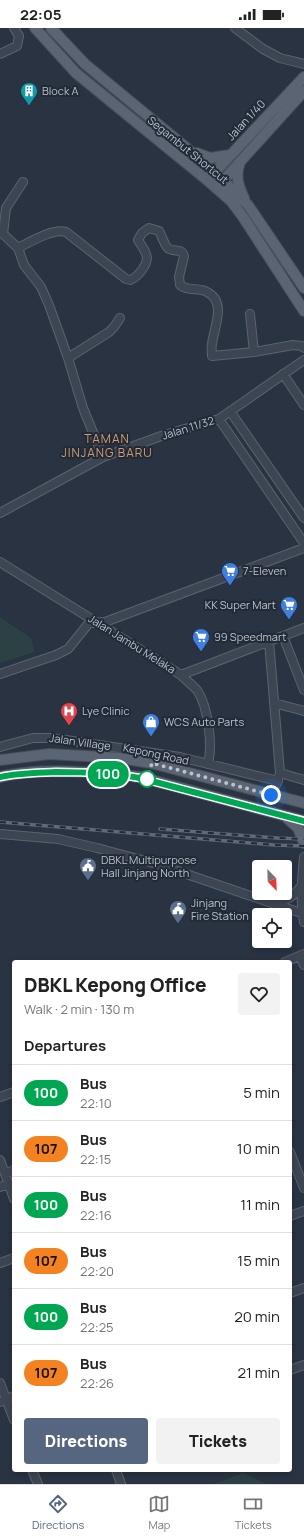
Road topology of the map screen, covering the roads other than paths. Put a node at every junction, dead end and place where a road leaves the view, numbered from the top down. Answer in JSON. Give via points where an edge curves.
{"nodes":[{"id":1,"x":14,"y":28,"type":"edge"},
{"id":2,"x":35,"y":28,"type":"edge"},
{"id":3,"x":51,"y":28,"type":"edge"},
{"id":4,"x":235,"y":28,"type":"edge"},
{"id":5,"x":0,"y":54,"type":"edge"},
{"id":6,"x":304,"y":64,"type":"edge"},
{"id":7,"x":304,"y":77,"type":"edge"},
{"id":8,"x":304,"y":91,"type":"edge"},
{"id":9,"x":183,"y":145,"type":"junction"},
{"id":10,"x":230,"y":155,"type":"junction"},
{"id":11,"x":240,"y":161,"type":"junction"},
{"id":12,"x":214,"y":172,"type":"junction"},
{"id":13,"x":206,"y":180,"type":"junction"},
{"id":14,"x":23,"y":182,"type":"dead end"},
{"id":15,"x":220,"y":184,"type":"junction"},
{"id":16,"x":248,"y":205,"type":"junction"},
{"id":17,"x":2,"y":234,"type":"edge"},
{"id":18,"x":18,"y":248,"type":"junction"},
{"id":19,"x":304,"y":288,"type":"edge"},
{"id":20,"x":304,"y":311,"type":"edge"},
{"id":21,"x":250,"y":314,"type":"dead end"},
{"id":22,"x":120,"y":318,"type":"dead end"},
{"id":23,"x":304,"y":348,"type":"edge"},
{"id":24,"x":254,"y":352,"type":"junction"},
{"id":25,"x":68,"y":358,"type":"junction"},
{"id":26,"x":304,"y":360,"type":"edge"},
{"id":27,"x":283,"y":374,"type":"junction"},
{"id":28,"x":304,"y":405,"type":"edge"},
{"id":29,"x":230,"y":411,"type":"junction"},
{"id":30,"x":219,"y":419,"type":"junction"},
{"id":31,"x":103,"y":457,"type":"junction"},
{"id":32,"x":1,"y":511,"type":"edge"},
{"id":33,"x":304,"y":518,"type":"edge"},
{"id":34,"x":304,"y":543,"type":"edge"},
{"id":35,"x":304,"y":548,"type":"edge"},
{"id":36,"x":0,"y":562,"type":"edge"},
{"id":37,"x":96,"y":621,"type":"junction"},
{"id":38,"x":304,"y":628,"type":"edge"},
{"id":39,"x":283,"y":636,"type":"junction"},
{"id":40,"x":269,"y":641,"type":"junction"},
{"id":41,"x":0,"y":674,"type":"edge"},
{"id":42,"x":181,"y":675,"type":"junction"},
{"id":43,"x":304,"y":690,"type":"edge"},
{"id":44,"x":274,"y":703,"type":"junction"},
{"id":45,"x":304,"y":711,"type":"edge"},
{"id":46,"x":0,"y":747,"type":"edge"},
{"id":47,"x":0,"y":760,"type":"edge"},
{"id":48,"x":208,"y":764,"type":"junction"},
{"id":49,"x":0,"y":777,"type":"edge"},
{"id":50,"x":279,"y":777,"type":"junction"},
{"id":51,"x":304,"y":780,"type":"edge"},
{"id":52,"x":271,"y":795,"type":"junction"},
{"id":53,"x":304,"y":804,"type":"edge"},
{"id":54,"x":285,"y":816,"type":"junction"},
{"id":55,"x":304,"y":821,"type":"edge"},
{"id":56,"x":0,"y":834,"type":"edge"},
{"id":57,"x":304,"y":843,"type":"edge"},
{"id":58,"x":304,"y":857,"type":"edge"},
{"id":59,"x":302,"y":885,"type":"junction"},
{"id":60,"x":252,"y":895,"type":"edge"},
{"id":61,"x":292,"y":897,"type":"edge"},
{"id":62,"x":266,"y":900,"type":"joint"},
{"id":63,"x":286,"y":900,"type":"edge"},
{"id":64,"x":303,"y":914,"type":"edge"},
{"id":65,"x":304,"y":922,"type":"edge"},
{"id":66,"x":302,"y":955,"type":"edge"},
{"id":67,"x":290,"y":960,"type":"edge"},
{"id":68,"x":304,"y":965,"type":"edge"},
{"id":69,"x":12,"y":1093,"type":"edge"},
{"id":70,"x":0,"y":1098,"type":"edge"},
{"id":71,"x":292,"y":1157,"type":"edge"},
{"id":72,"x":0,"y":1161,"type":"edge"},
{"id":73,"x":12,"y":1171,"type":"edge"},
{"id":74,"x":5,"y":1174,"type":"junction"},
{"id":75,"x":9,"y":1184,"type":"junction"},
{"id":76,"x":0,"y":1187,"type":"edge"},
{"id":77,"x":304,"y":1188,"type":"edge"},
{"id":78,"x":12,"y":1193,"type":"edge"},
{"id":79,"x":304,"y":1211,"type":"edge"},
{"id":80,"x":292,"y":1215,"type":"edge"},
{"id":81,"x":12,"y":1259,"type":"edge"},
{"id":82,"x":0,"y":1263,"type":"edge"},
{"id":83,"x":304,"y":1288,"type":"edge"},
{"id":84,"x":292,"y":1292,"type":"edge"},
{"id":85,"x":304,"y":1365,"type":"edge"},
{"id":86,"x":292,"y":1369,"type":"edge"},
{"id":87,"x":0,"y":1383,"type":"edge"},
{"id":88,"x":7,"y":1399,"type":"edge"},
{"id":89,"x":12,"y":1414,"type":"edge"},
{"id":90,"x":33,"y":1472,"type":"edge"},
{"id":91,"x":117,"y":1472,"type":"edge"},
{"id":92,"x":38,"y":1484,"type":"edge"},
{"id":93,"x":121,"y":1484,"type":"edge"}],
"edges":[{"from":1,"to":5,"type":"street","via":[[19,36],[17,46]]},
{"from":2,"to":13,"type":"main road","name":"Segambut Shortcut","via":[[76,73]]},
{"from":3,"to":9,"type":"main road","name":"Segambut Shortcut","via":[[85,64]]},
{"from":4,"to":6,"type":"street","via":[[280,58]]},
{"from":7,"to":10,"type":"main road","name":"Jalan 1/40"},
{"from":8,"to":11,"type":"main road","name":"Jalan 1/40"},
{"from":9,"to":10,"type":"main road","via":[[205,157]]},
{"from":9,"to":12,"type":"main road","name":"Segambut Shortcut"},
{"from":10,"to":12,"type":"main road","name":"Jalan 1/40"},
{"from":11,"to":15,"type":"main road","name":"Jalan 1/40"},
{"from":11,"to":16,"type":"main road","via":[[237,180]]},
{"from":12,"to":13,"type":"main road","name":"Jalan 1/40"},
{"from":12,"to":15,"type":"main road","name":"Segambut Shortcut"},
{"from":13,"to":15,"type":"main road","name":"Segambut Shortcut"},
{"from":14,"to":17,"type":"street","via":[[6,208]]},
{"from":15,"to":16,"type":"main road","name":"Segambut Shortcut"},
{"from":15,"to":20,"type":"main road","name":"Segambut Shortcut"},
{"from":16,"to":19,"type":"main road","name":"Segambut Shortcut"},
{"from":17,"to":18,"type":"street"},
{"from":18,"to":24,"type":"street","via":[[60,230],[66,232],[126,280],[130,280],[143,269],[147,260],[147,255],[138,240],[142,233],[149,228],[159,231],[166,246],[183,253],[180,285],[206,291],[218,303],[211,345],[212,356]]},
{"from":18,"to":25,"type":"street","via":[[24,265],[41,287]]},
{"from":21,"to":24,"type":"street"},
{"from":22,"to":25,"type":"street","via":[[114,327]]},
{"from":23,"to":24,"type":"street","via":[[293,345]]},
{"from":25,"to":31,"type":"street"},
{"from":26,"to":27,"type":"street","name":"Jalan 11/32"},
{"from":27,"to":28,"type":"street"},
{"from":27,"to":29,"type":"street","name":"Jalan 11/32"},
{"from":29,"to":30,"type":"street","name":"Jalan 11/32"},
{"from":29,"to":33,"type":"street"},
{"from":30,"to":31,"type":"street","name":"Jalan 11/32"},
{"from":30,"to":34,"type":"street"},
{"from":31,"to":32,"type":"street","name":"Jalan 11/32"},
{"from":35,"to":37,"type":"street","via":[[105,622]]},
{"from":36,"to":37,"type":"street","name":"Jalan Jambu Melaka"},
{"from":37,"to":41,"type":"street","via":[[89,623],[68,649]]},
{"from":37,"to":42,"type":"street","name":"Jalan Jambu Melaka"},
{"from":38,"to":39,"type":"street"},
{"from":39,"to":40,"type":"street"},
{"from":39,"to":43,"type":"street"},
{"from":40,"to":42,"type":"street"},
{"from":40,"to":44,"type":"street"},
{"from":42,"to":48,"type":"street","name":"Jalan Jambu Melaka","via":[[203,701],[208,726]]},
{"from":44,"to":45,"type":"street"},
{"from":44,"to":50,"type":"street"},
{"from":46,"to":48,"type":"street","name":"Jalan Village","via":[[33,738],[52,738],[180,756]]},
{"from":47,"to":52,"type":"main road","name":"Kepong Road","via":[[48,754],[120,758],[152,763]]},
{"from":48,"to":50,"type":"street","name":"Jalan Village"},
{"from":49,"to":54,"type":"main road","via":[[45,772],[123,775],[147,779]]},
{"from":50,"to":51,"type":"street","name":"Jalan Village"},
{"from":50,"to":52,"type":"street"},
{"from":52,"to":53,"type":"main road","name":"Kepong Road"},
{"from":54,"to":55,"type":"main road"},
{"from":54,"to":57,"type":"main road","via":[[298,828]]},
{"from":56,"to":60,"type":"street","via":[[58,839],[97,848],[157,864]]},
{"from":58,"to":59,"type":"street"},
{"from":59,"to":61,"type":"street"},
{"from":59,"to":64,"type":"street"},
{"from":62,"to":63,"type":"street"},
{"from":62,"to":64,"type":"street"},
{"from":64,"to":65,"type":"street"},
{"from":66,"to":67,"type":"street"},
{"from":66,"to":68,"type":"street"},
{"from":69,"to":70,"type":"street"},
{"from":71,"to":77,"type":"street"},
{"from":72,"to":74,"type":"street"},
{"from":73,"to":74,"type":"street"},
{"from":74,"to":75,"type":"street"},
{"from":75,"to":76,"type":"street"},
{"from":75,"to":78,"type":"street"},
{"from":79,"to":80,"type":"street"},
{"from":81,"to":82,"type":"street"},
{"from":83,"to":84,"type":"street"},
{"from":85,"to":86,"type":"street"},
{"from":87,"to":88,"type":"street"},
{"from":88,"to":89,"type":"street"},
{"from":90,"to":92,"type":"street"},
{"from":91,"to":93,"type":"street"}]}
